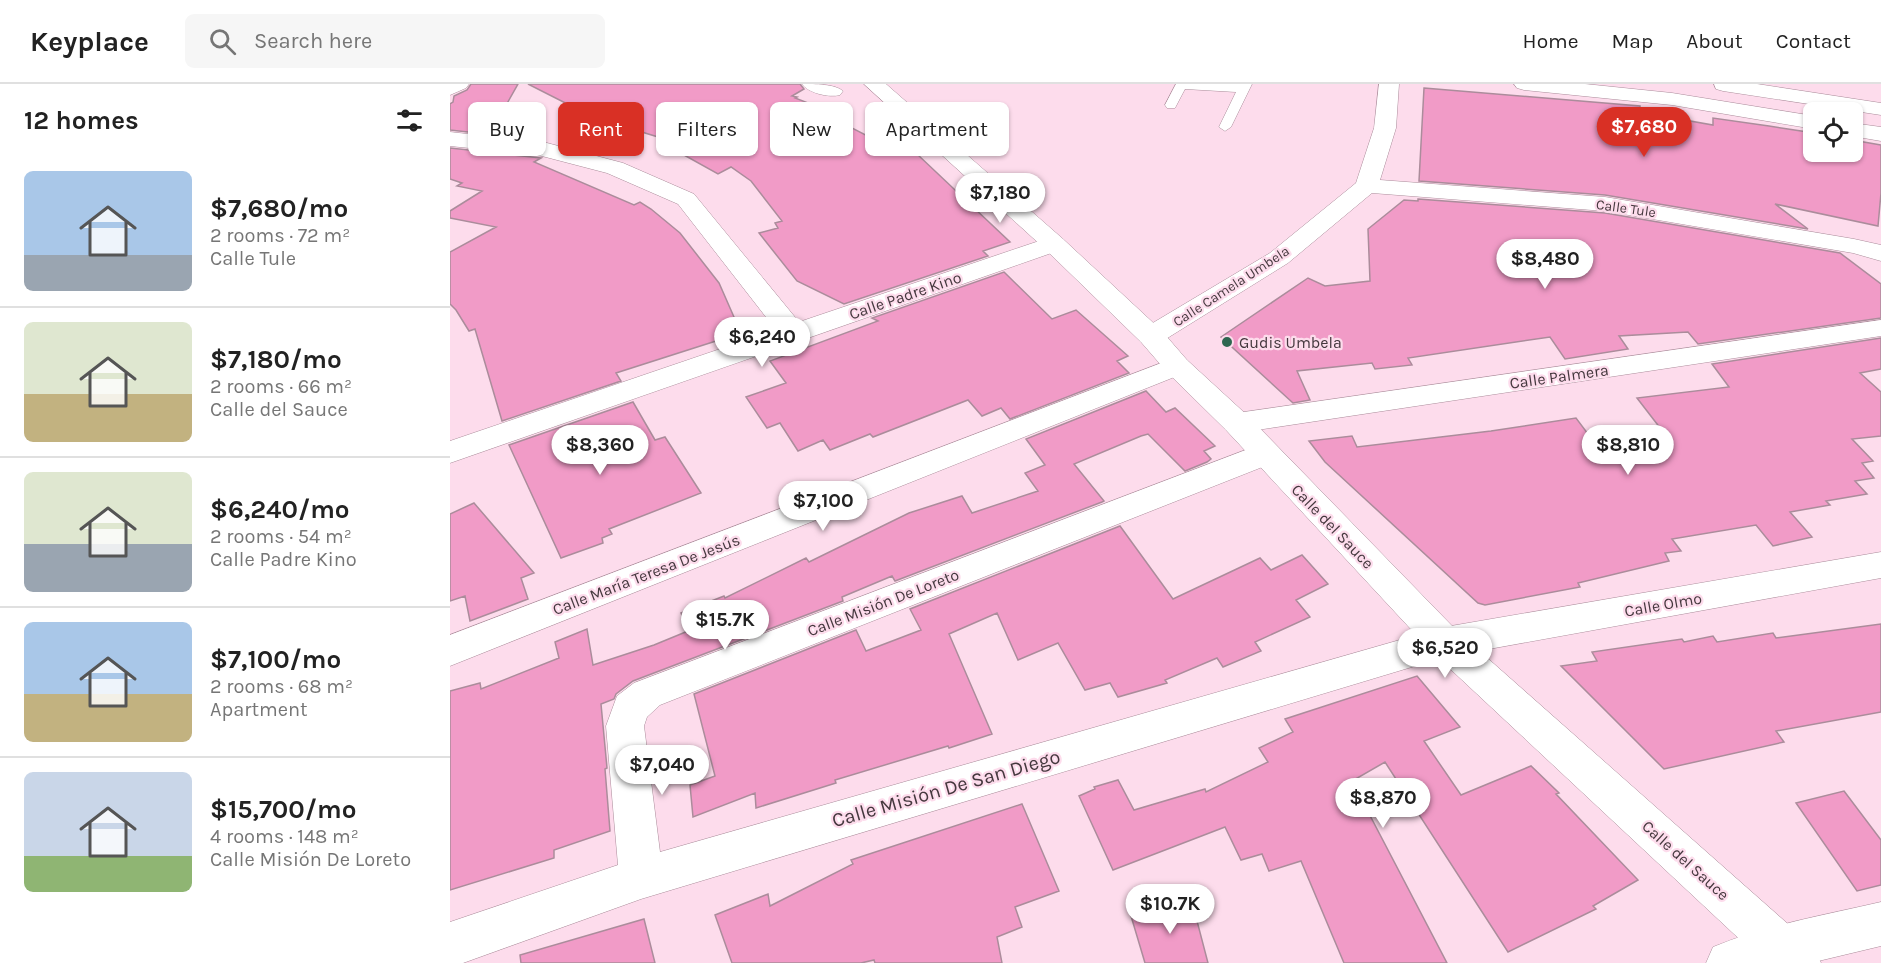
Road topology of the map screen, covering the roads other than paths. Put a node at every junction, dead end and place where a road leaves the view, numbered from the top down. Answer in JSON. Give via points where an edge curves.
{"nodes":[{"id":1,"x":459,"y":84,"type":"edge"},
{"id":2,"x":812,"y":84,"type":"edge"},
{"id":3,"x":874,"y":84,"type":"edge"},
{"id":4,"x":1389,"y":84,"type":"edge"},
{"id":5,"x":1524,"y":84,"type":"edge"},
{"id":6,"x":1717,"y":84,"type":"edge"},
{"id":7,"x":1244,"y":86,"type":"edge"},
{"id":8,"x":450,"y":88,"type":"edge"},
{"id":9,"x":833,"y":91,"type":"dead end"},
{"id":10,"x":1171,"y":105,"type":"dead end"},
{"id":11,"x":1881,"y":110,"type":"edge"},
{"id":12,"x":1803,"y":121,"type":"edge"},
{"id":13,"x":1225,"y":127,"type":"dead end"},
{"id":14,"x":1863,"y":131,"type":"edge"},
{"id":15,"x":1881,"y":134,"type":"edge"},
{"id":16,"x":450,"y":139,"type":"edge"},
{"id":17,"x":1367,"y":186,"type":"junction"},
{"id":18,"x":1054,"y":244,"type":"junction"},
{"id":19,"x":1881,"y":253,"type":"edge"},
{"id":20,"x":1881,"y":328,"type":"edge"},
{"id":21,"x":794,"y":333,"type":"junction"},
{"id":22,"x":1151,"y":336,"type":"junction"},
{"id":23,"x":1177,"y":366,"type":"junction"},
{"id":24,"x":1238,"y":423,"type":"junction"},
{"id":25,"x":451,"y":445,"type":"edge"},
{"id":26,"x":1264,"y":454,"type":"junction"},
{"id":27,"x":1881,"y":565,"type":"edge"},
{"id":28,"x":1445,"y":642,"type":"junction"},
{"id":29,"x":450,"y":651,"type":"edge"},
{"id":30,"x":641,"y":878,"type":"junction"},
{"id":31,"x":1881,"y":924,"type":"edge"},
{"id":32,"x":450,"y":945,"type":"edge"},
{"id":33,"x":1790,"y":955,"type":"edge"},
{"id":34,"x":1729,"y":963,"type":"edge"}],
"edges":[{"from":1,"to":8,"type":"street"},
{"from":2,"to":9,"type":"street"},
{"from":3,"to":18,"type":"street","name":"Calle del Sauce"},
{"from":4,"to":17,"type":"street","via":[[1384,128]]},
{"from":5,"to":12,"type":"street","via":[[1672,99]]},
{"from":6,"to":11,"type":"street"},
{"from":7,"to":10,"type":"lane","via":[[1181,86]]},
{"from":7,"to":13,"type":"lane"},
{"from":14,"to":15,"type":"street"},
{"from":16,"to":21,"type":"street","via":[[539,148],[615,168],[686,199]]},
{"from":17,"to":19,"type":"street","name":"Calle Tule","via":[[1605,204]]},
{"from":17,"to":22,"type":"street","name":"Calle Camela Umbela","via":[[1279,258]]},
{"from":18,"to":21,"type":"street","name":"Calle Padre Kino"},
{"from":18,"to":22,"type":"street","name":"Calle del Sauce"},
{"from":20,"to":24,"type":"street","name":"Calle Palmera"},
{"from":21,"to":25,"type":"street","name":"Calle Padre Kino"},
{"from":22,"to":23,"type":"street","name":"Calle del Sauce"},
{"from":23,"to":24,"type":"street","name":"Calle del Sauce"},
{"from":23,"to":29,"type":"street","name":"Calle María Teresa De Jesús"},
{"from":24,"to":26,"type":"street","name":"Calle del Sauce"},
{"from":26,"to":28,"type":"street","name":"Calle del Sauce"},
{"from":26,"to":30,"type":"street","name":"Calle Misión De Loreto","via":[[647,694],[631,708],[625,726]]},
{"from":27,"to":28,"type":"street","name":"Calle Olmo"},
{"from":28,"to":30,"type":"street","name":"Calle Misión De San Diego"},
{"from":28,"to":33,"type":"street","name":"Calle del Sauce"},
{"from":30,"to":32,"type":"street","name":"Calle Misión De San Diego"},
{"from":31,"to":33,"type":"street"},
{"from":33,"to":34,"type":"street"}]}
